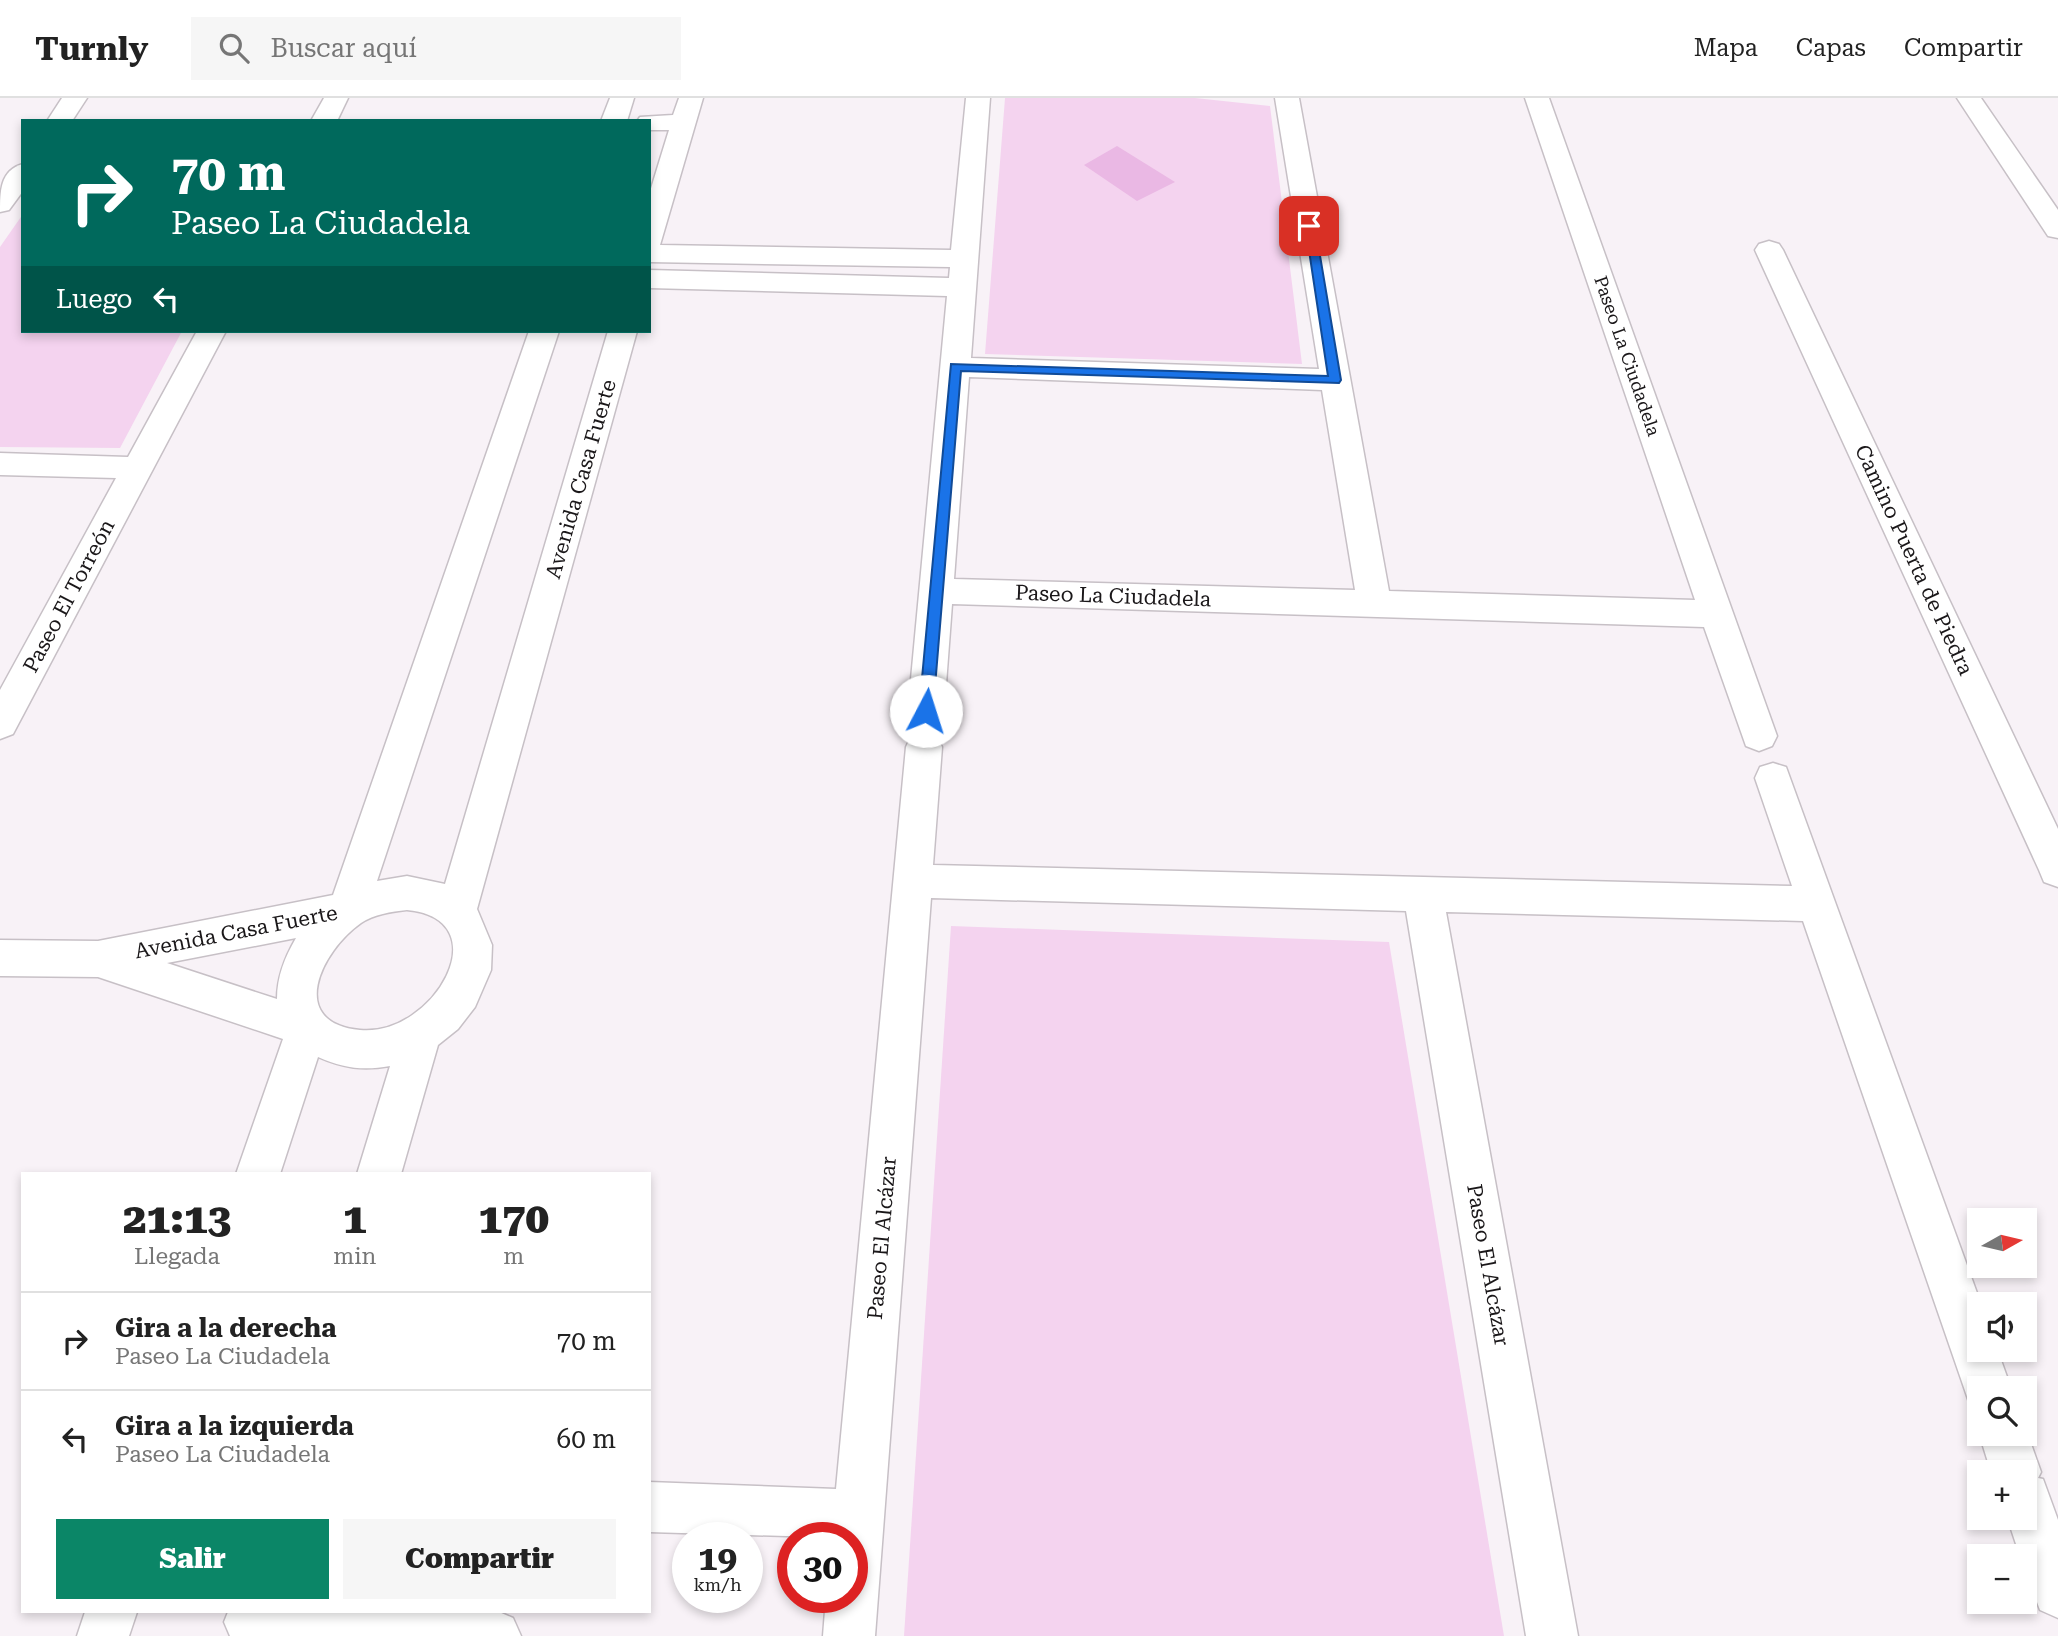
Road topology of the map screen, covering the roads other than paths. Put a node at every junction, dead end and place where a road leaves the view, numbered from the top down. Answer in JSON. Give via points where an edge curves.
{"nodes":[{"id":1,"x":75,"y":98,"type":"edge"},
{"id":2,"x":336,"y":98,"type":"edge"},
{"id":3,"x":622,"y":98,"type":"edge"},
{"id":4,"x":978,"y":98,"type":"edge"},
{"id":5,"x":1287,"y":98,"type":"edge"},
{"id":6,"x":1537,"y":98,"type":"edge"},
{"id":7,"x":1969,"y":98,"type":"edge"},
{"id":8,"x":687,"y":110,"type":"edge"},
{"id":9,"x":60,"y":119,"type":"edge"},
{"id":10,"x":325,"y":119,"type":"edge"},
{"id":11,"x":615,"y":119,"type":"edge"},
{"id":12,"x":651,"y":121,"type":"edge"},
{"id":13,"x":21,"y":175,"type":"edge"},
{"id":14,"x":0,"y":204,"type":"edge"},
{"id":15,"x":2056,"y":224,"type":"edge"},
{"id":16,"x":651,"y":234,"type":"edge"},
{"id":17,"x":1769,"y":250,"type":"dead end"},
{"id":18,"x":651,"y":253,"type":"edge"},
{"id":19,"x":963,"y":273,"type":"junction"},
{"id":20,"x":651,"y":279,"type":"edge"},
{"id":21,"x":210,"y":333,"type":"edge"},
{"id":22,"x":543,"y":333,"type":"edge"},
{"id":23,"x":622,"y":333,"type":"edge"},
{"id":24,"x":956,"y":367,"type":"junction"},
{"id":25,"x":1335,"y":380,"type":"junction"},
{"id":26,"x":0,"y":464,"type":"edge"},
{"id":27,"x":138,"y":468,"type":"junction"},
{"id":28,"x":937,"y":591,"type":"junction"},
{"id":29,"x":1374,"y":604,"type":"junction"},
{"id":30,"x":1717,"y":614,"type":"junction"},
{"id":31,"x":0,"y":724,"type":"edge"},
{"id":32,"x":1759,"y":736,"type":"dead end"},
{"id":33,"x":1773,"y":778,"type":"dead end"},
{"id":34,"x":2058,"y":870,"type":"edge"},
{"id":35,"x":912,"y":881,"type":"junction"},
{"id":36,"x":1423,"y":894,"type":"junction"},
{"id":37,"x":1818,"y":904,"type":"junction"},
{"id":38,"x":348,"y":910,"type":"junction"},
{"id":39,"x":457,"y":911,"type":"junction"},
{"id":40,"x":0,"y":958,"type":"edge"},
{"id":41,"x":97,"y":959,"type":"junction"},
{"id":42,"x":307,"y":1028,"type":"junction"},
{"id":43,"x":420,"y":1034,"type":"junction"},
{"id":44,"x":259,"y":1172,"type":"edge"},
{"id":45,"x":380,"y":1172,"type":"edge"},
{"id":46,"x":1983,"y":1376,"type":"edge"},
{"id":47,"x":651,"y":1507,"type":"edge"},
{"id":48,"x":859,"y":1516,"type":"junction"},
{"id":49,"x":858,"y":1522,"type":"edge"},
{"id":50,"x":2036,"y":1530,"type":"edge"},
{"id":51,"x":2058,"y":1592,"type":"edge"},
{"id":52,"x":111,"y":1613,"type":"edge"},
{"id":53,"x":851,"y":1613,"type":"edge"},
{"id":54,"x":250,"y":1623,"type":"edge"},
{"id":55,"x":103,"y":1636,"type":"edge"},
{"id":56,"x":495,"y":1636,"type":"edge"},
{"id":57,"x":849,"y":1636,"type":"edge"},
{"id":58,"x":1552,"y":1636,"type":"edge"}],
"edges":[{"from":1,"to":9,"type":"street"},
{"from":2,"to":10,"type":"street"},
{"from":3,"to":11,"type":"street"},
{"from":4,"to":19,"type":"street"},
{"from":5,"to":25,"type":"street"},
{"from":6,"to":30,"type":"street","name":"Paseo La Ciudadela"},
{"from":7,"to":15,"type":"street"},
{"from":8,"to":12,"type":"street"},
{"from":8,"to":16,"type":"street"},
{"from":13,"to":14,"type":"street"},
{"from":17,"to":34,"type":"street","name":"Camino Puerta de Piedra"},
{"from":18,"to":19,"type":"street"},
{"from":19,"to":20,"type":"street","via":[[886,285],[840,302],[797,305],[739,294],[713,281]]},
{"from":19,"to":24,"type":"street"},
{"from":21,"to":27,"type":"street","name":"Paseo El Torreón"},
{"from":22,"to":38,"type":"street","name":"Avenida Casa Fuerte"},
{"from":23,"to":39,"type":"street","name":"Avenida Casa Fuerte"},
{"from":24,"to":25,"type":"street"},
{"from":24,"to":28,"type":"street"},
{"from":25,"to":29,"type":"street"},
{"from":26,"to":27,"type":"street"},
{"from":27,"to":31,"type":"street","name":"Paseo El Torreón"},
{"from":28,"to":29,"type":"street","name":"Paseo La Ciudadela"},
{"from":28,"to":35,"type":"street","name":"Paseo El Alcázar"},
{"from":29,"to":30,"type":"street","name":"Paseo La Ciudadela"},
{"from":30,"to":32,"type":"street","name":"Paseo La Ciudadela"},
{"from":33,"to":37,"type":"street"},
{"from":35,"to":36,"type":"street"},
{"from":35,"to":48,"type":"street","name":"Paseo El Alcázar"},
{"from":36,"to":37,"type":"street"},
{"from":36,"to":58,"type":"street","name":"Paseo El Alcázar"},
{"from":37,"to":46,"type":"street"},
{"from":38,"to":39,"type":"street","via":[[377,897],[407,893],[435,897]]},
{"from":38,"to":41,"type":"street","name":"Avenida Casa Fuerte"},
{"from":38,"to":42,"type":"street","via":[[323,929],[305,954],[296,980],[297,1006]]},
{"from":39,"to":43,"type":"street","via":[[474,949],[471,972],[443,1016]]},
{"from":40,"to":41,"type":"street"},
{"from":41,"to":42,"type":"street","name":"Avenida Casa Fuerte"},
{"from":42,"to":43,"type":"street","via":[[324,1042],[346,1049],[396,1045]]},
{"from":42,"to":44,"type":"street"},
{"from":43,"to":45,"type":"street"},
{"from":47,"to":48,"type":"street"},
{"from":48,"to":49,"type":"street","name":"Paseo El Alcázar"},
{"from":50,"to":51,"type":"street"},
{"from":52,"to":55,"type":"street"},
{"from":53,"to":57,"type":"street","name":"Paseo El Alcázar"},
{"from":54,"to":56,"type":"street"}]}
